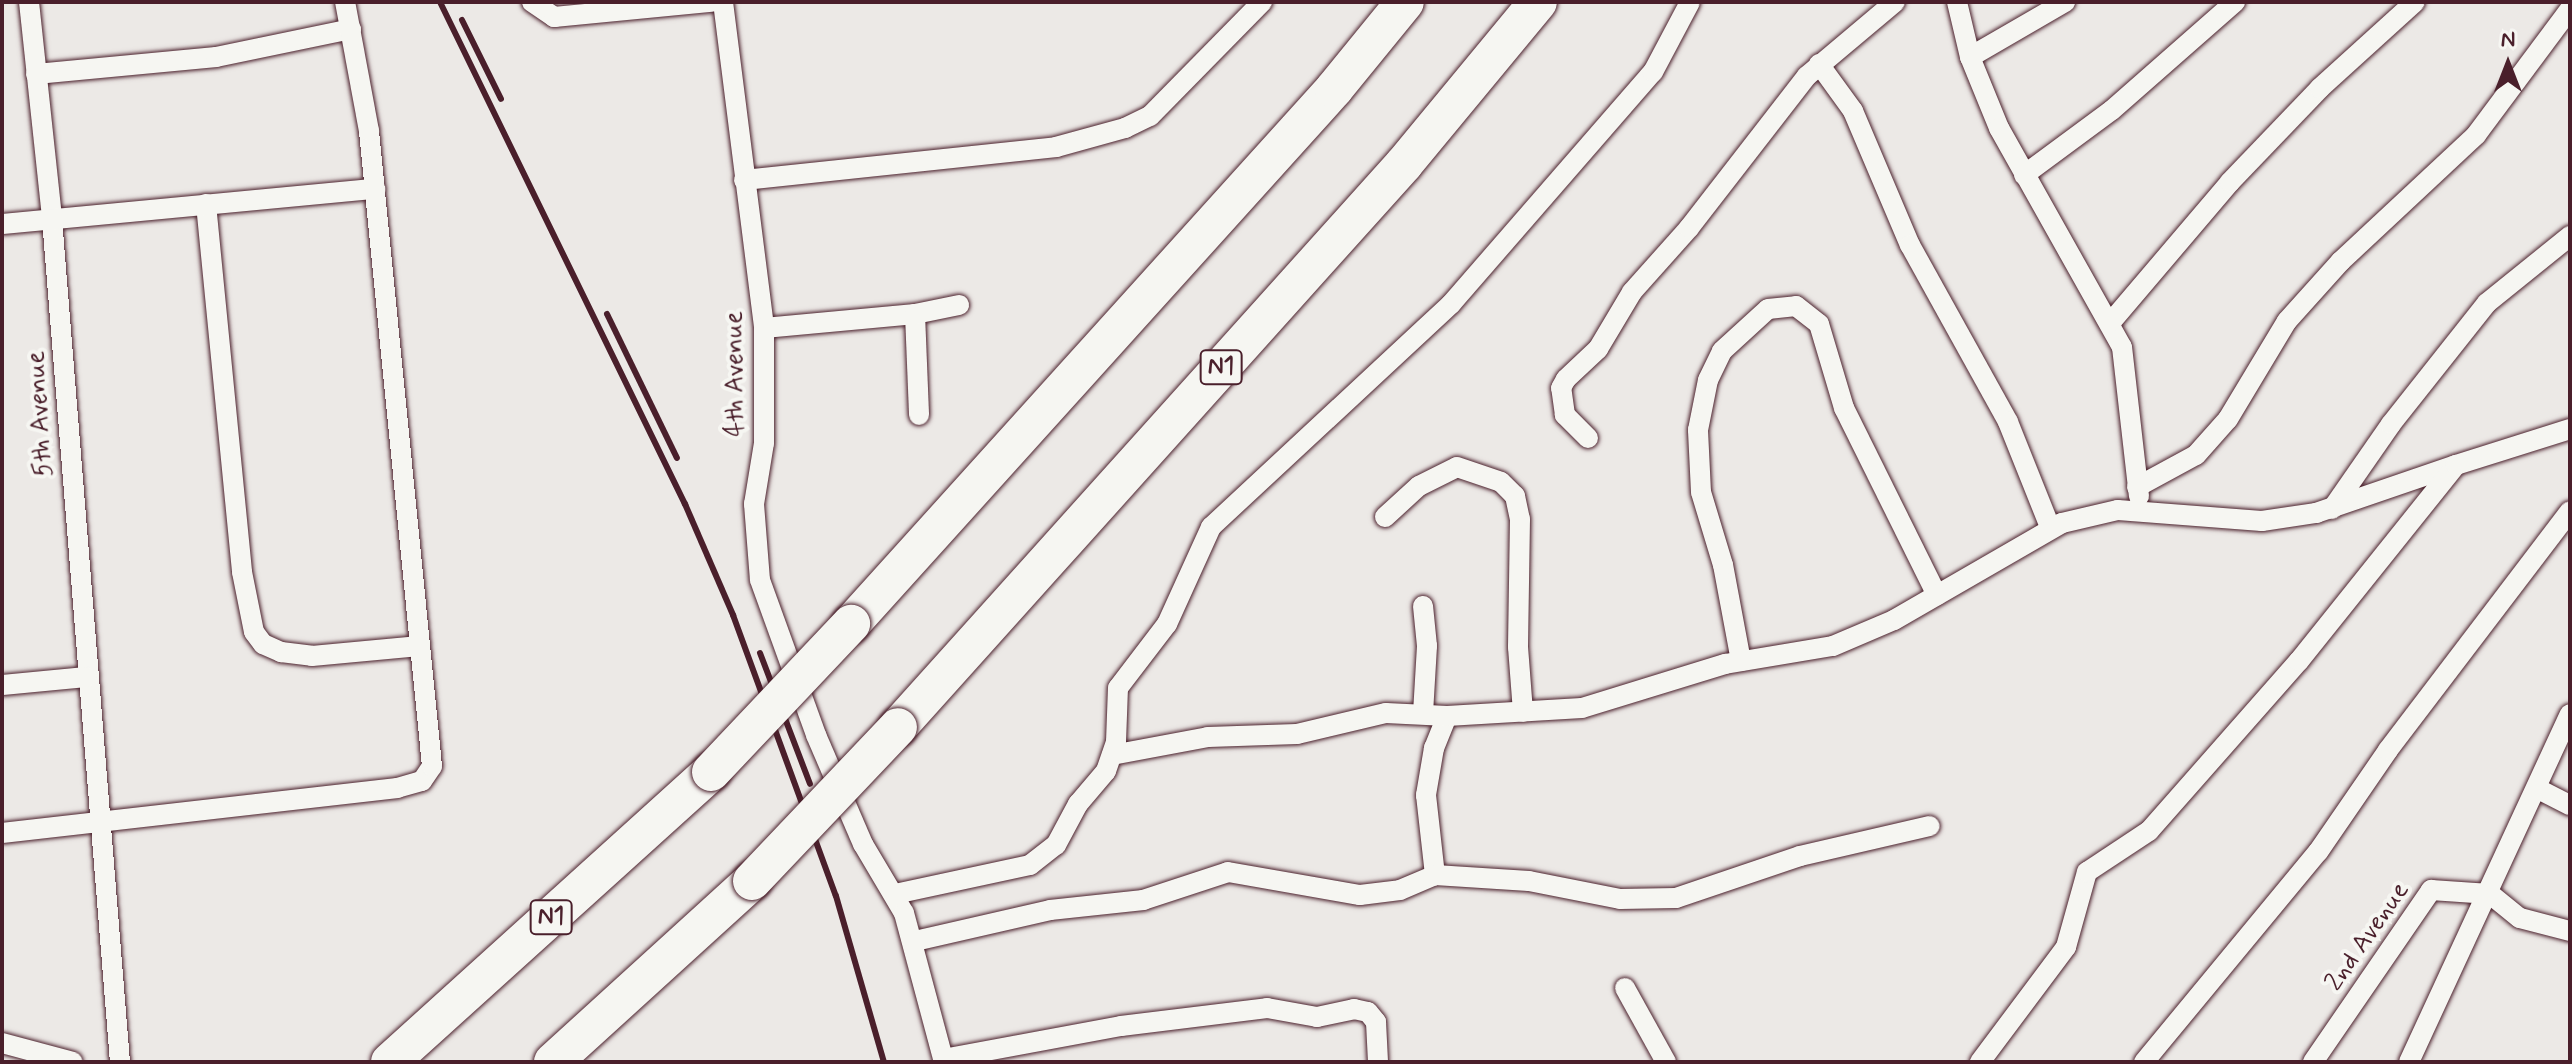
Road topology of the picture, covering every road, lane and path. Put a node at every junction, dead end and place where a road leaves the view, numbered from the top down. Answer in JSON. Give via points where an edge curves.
{"nodes":[{"id":1,"x":29,"y":2,"type":"edge"},
{"id":2,"x":345,"y":2,"type":"edge"},
{"id":3,"x":532,"y":2,"type":"edge"},
{"id":4,"x":711,"y":2,"type":"edge"},
{"id":5,"x":723,"y":2,"type":"edge"},
{"id":6,"x":1262,"y":2,"type":"edge"},
{"id":7,"x":1405,"y":2,"type":"edge"},
{"id":8,"x":1538,"y":2,"type":"edge"},
{"id":9,"x":1690,"y":2,"type":"edge"},
{"id":10,"x":1895,"y":2,"type":"edge"},
{"id":11,"x":1957,"y":2,"type":"edge"},
{"id":12,"x":2065,"y":2,"type":"edge"},
{"id":13,"x":2235,"y":2,"type":"edge"},
{"id":14,"x":2415,"y":2,"type":"edge"},
{"id":15,"x":2570,"y":9,"type":"edge"},
{"id":16,"x":351,"y":29,"type":"junction"},
{"id":17,"x":1970,"y":57,"type":"junction"},
{"id":18,"x":1819,"y":64,"type":"junction"},
{"id":19,"x":36,"y":74,"type":"junction"},
{"id":20,"x":2024,"y":175,"type":"junction"},
{"id":21,"x":744,"y":180,"type":"junction"},
{"id":22,"x":375,"y":189,"type":"junction"},
{"id":23,"x":206,"y":204,"type":"junction"},
{"id":24,"x":52,"y":219,"type":"junction"},
{"id":25,"x":2,"y":224,"type":"edge"},
{"id":26,"x":2570,"y":236,"type":"edge"},
{"id":27,"x":959,"y":305,"type":"dead end"},
{"id":28,"x":915,"y":314,"type":"junction"},
{"id":29,"x":2111,"y":322,"type":"junction"},
{"id":30,"x":764,"y":328,"type":"junction"},
{"id":31,"x":919,"y":415,"type":"dead end"},
{"id":32,"x":2570,"y":429,"type":"edge"},
{"id":33,"x":1588,"y":438,"type":"dead end"},
{"id":34,"x":2456,"y":465,"type":"junction"},
{"id":35,"x":2137,"y":487,"type":"junction"},
{"id":36,"x":2332,"y":509,"type":"junction"},
{"id":37,"x":2570,"y":511,"type":"edge"},
{"id":38,"x":2141,"y":512,"type":"junction"},
{"id":39,"x":1385,"y":517,"type":"dead end"},
{"id":40,"x":2050,"y":527,"type":"junction"},
{"id":41,"x":1937,"y":595,"type":"junction"},
{"id":42,"x":1423,"y":606,"type":"dead end"},
{"id":43,"x":420,"y":646,"type":"junction"},
{"id":44,"x":1741,"y":661,"type":"junction"},
{"id":45,"x":87,"y":677,"type":"junction"},
{"id":46,"x":2,"y":685,"type":"edge"},
{"id":47,"x":1523,"y":712,"type":"junction"},
{"id":48,"x":1423,"y":714,"type":"junction"},
{"id":49,"x":2570,"y":714,"type":"edge"},
{"id":50,"x":1447,"y":716,"type":"junction"},
{"id":51,"x":1112,"y":755,"type":"junction"},
{"id":52,"x":2538,"y":789,"type":"junction"},
{"id":53,"x":2570,"y":805,"type":"edge"},
{"id":54,"x":102,"y":823,"type":"junction"},
{"id":55,"x":1930,"y":826,"type":"dead end"},
{"id":56,"x":2,"y":833,"type":"edge"},
{"id":57,"x":1435,"y":875,"type":"junction"},
{"id":58,"x":895,"y":894,"type":"junction"},
{"id":59,"x":2490,"y":894,"type":"junction"},
{"id":60,"x":2570,"y":931,"type":"edge"},
{"id":61,"x":915,"y":941,"type":"junction"},
{"id":62,"x":1625,"y":988,"type":"dead end"},
{"id":63,"x":2,"y":1043,"type":"edge"},
{"id":64,"x":944,"y":1061,"type":"edge"},
{"id":65,"x":73,"y":1062,"type":"edge"},
{"id":66,"x":120,"y":1062,"type":"edge"},
{"id":67,"x":390,"y":1062,"type":"edge"},
{"id":68,"x":553,"y":1062,"type":"edge"},
{"id":69,"x":1378,"y":1062,"type":"edge"},
{"id":70,"x":1666,"y":1062,"type":"edge"},
{"id":71,"x":1980,"y":1062,"type":"edge"},
{"id":72,"x":2144,"y":1062,"type":"edge"},
{"id":73,"x":2313,"y":1062,"type":"edge"},
{"id":74,"x":2409,"y":1062,"type":"edge"}],
"edges":[{"from":1,"to":19,"type":"street","name":"5th Avenue"},
{"from":2,"to":16,"type":"street"},
{"from":3,"to":4,"type":"street","via":[[554,17]]},
{"from":5,"to":21,"type":"street","name":"4th Avenue"},
{"from":6,"to":21,"type":"street","via":[[1150,116],[1125,128],[1040,149]]},
{"from":7,"to":67,"type":"highway","number":"N1","bridge":true,"via":[[1334,89],[711,772]]},
{"from":8,"to":68,"type":"highway","number":"N1","bridge":true,"via":[[1404,164],[898,727],[752,881]]},
{"from":9,"to":51,"type":"street","via":[[1653,72],[1451,304],[1211,527],[1191,561],[1167,624],[1118,688]]},
{"from":10,"to":18,"type":"street"},
{"from":11,"to":17,"type":"street"},
{"from":12,"to":17,"type":"street"},
{"from":13,"to":20,"type":"street","via":[[2112,110]]},
{"from":14,"to":29,"type":"street","via":[[2320,88],[2230,182]]},
{"from":15,"to":35,"type":"street","via":[[2476,135],[2341,261],[2287,321],[2228,419],[2196,455]]},
{"from":16,"to":19,"type":"street","via":[[216,57]]},
{"from":16,"to":22,"type":"street"},
{"from":17,"to":20,"type":"street"},
{"from":18,"to":33,"type":"street","via":[[1632,292],[1598,349],[1566,379],[1561,388],[1565,415]]},
{"from":18,"to":40,"type":"street","via":[[1853,111],[1910,245],[1997,400]]},
{"from":19,"to":24,"type":"street","name":"5th Avenue"},
{"from":20,"to":29,"type":"street"},
{"from":21,"to":30,"type":"street","name":"4th Avenue"},
{"from":22,"to":23,"type":"street"},
{"from":22,"to":43,"type":"street"},
{"from":23,"to":24,"type":"street"},
{"from":23,"to":43,"type":"street","via":[[242,572],[254,632],[263,644],[281,652],[312,656]]},
{"from":24,"to":25,"type":"street"},
{"from":24,"to":45,"type":"street","name":"5th Avenue"},
{"from":26,"to":36,"type":"street","via":[[2487,303]]},
{"from":27,"to":28,"type":"street"},
{"from":28,"to":30,"type":"street"},
{"from":28,"to":31,"type":"street"},
{"from":29,"to":35,"type":"street","via":[[2127,375]]},
{"from":30,"to":58,"type":"street","name":"4th Avenue","via":[[764,443],[754,504],[760,580],[816,735],[863,844]]},
{"from":32,"to":34,"type":"street"},
{"from":34,"to":36,"type":"street"},
{"from":34,"to":71,"type":"street","via":[[2299,661],[2149,831],[2087,872],[2066,947]]},
{"from":35,"to":38,"type":"street"},
{"from":36,"to":38,"type":"street","via":[[2262,521]]},
{"from":37,"to":72,"type":"street","via":[[2388,750],[2318,852]]},
{"from":38,"to":40,"type":"street","via":[[2118,510]]},
{"from":39,"to":47,"type":"street","via":[[1419,486],[1457,467],[1501,482],[1515,496],[1520,519]]},
{"from":40,"to":41,"type":"street"},
{"from":41,"to":44,"type":"street","via":[[1833,646]]},
{"from":41,"to":44,"type":"street","via":[[1844,408],[1819,324],[1796,306],[1768,309],[1722,351],[1708,380],[1698,430],[1701,492],[1723,565]]},
{"from":42,"to":48,"type":"street"},
{"from":43,"to":54,"type":"street","via":[[433,754],[422,781]]},
{"from":44,"to":47,"type":"street","via":[[1582,708]]},
{"from":45,"to":46,"type":"street"},
{"from":45,"to":54,"type":"street","name":"5th Avenue"},
{"from":47,"to":50,"type":"street"},
{"from":48,"to":50,"type":"street"},
{"from":48,"to":51,"type":"street","via":[[1386,713],[1297,734],[1208,737]]},
{"from":49,"to":52,"type":"street"},
{"from":50,"to":57,"type":"street","via":[[1434,748],[1426,795]]},
{"from":51,"to":58,"type":"street","via":[[1042,859]]},
{"from":52,"to":53,"type":"street"},
{"from":52,"to":59,"type":"street"},
{"from":54,"to":56,"type":"street"},
{"from":54,"to":66,"type":"street","name":"5th Avenue"},
{"from":55,"to":57,"type":"street","via":[[1800,856],[1676,898],[1620,899],[1529,881]]},
{"from":57,"to":61,"type":"street","via":[[1400,890],[1360,895],[1228,872],[1143,900],[1050,910]]},
{"from":58,"to":61,"type":"street","name":"4th Avenue"},
{"from":59,"to":60,"type":"street","via":[[2520,918]]},
{"from":59,"to":73,"type":"street","name":"2nd Avenue","via":[[2431,890]]},
{"from":59,"to":74,"type":"street"},
{"from":61,"to":64,"type":"street","name":"4th Avenue"},
{"from":62,"to":70,"type":"street"},
{"from":63,"to":65,"type":"street"},
{"from":64,"to":69,"type":"street","via":[[1121,1026],[1267,1008],[1317,1017],[1354,1009],[1368,1012],[1376,1022]]}]}
